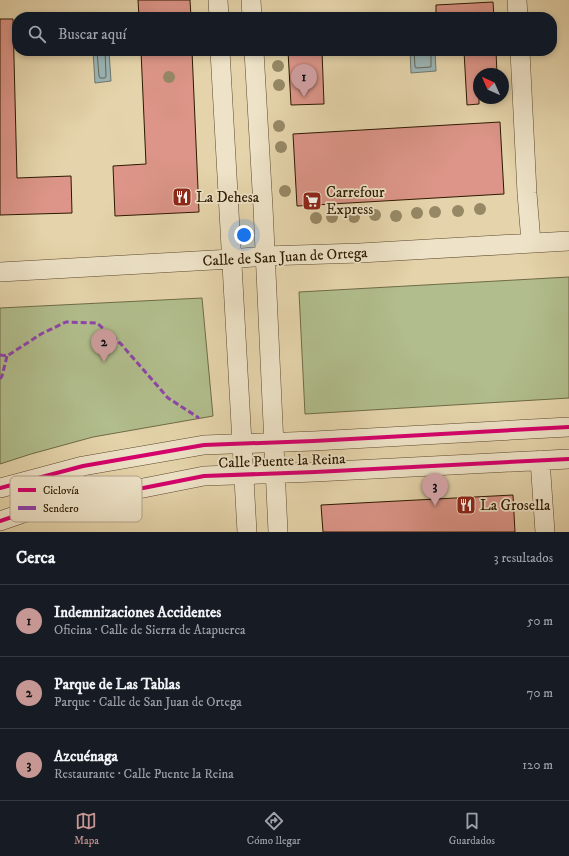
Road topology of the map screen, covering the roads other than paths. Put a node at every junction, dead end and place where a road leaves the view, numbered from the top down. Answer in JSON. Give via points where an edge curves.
{"nodes":[{"id":1,"x":218,"y":0,"type":"edge"},
{"id":2,"x":251,"y":0,"type":"edge"},
{"id":3,"x":517,"y":0,"type":"edge"},
{"id":4,"x":219,"y":12,"type":"edge"},
{"id":5,"x":252,"y":12,"type":"edge"},
{"id":6,"x":518,"y":12,"type":"edge"},
{"id":7,"x":220,"y":56,"type":"edge"},
{"id":8,"x":254,"y":56,"type":"edge"},
{"id":9,"x":520,"y":56,"type":"edge"},
{"id":10,"x":569,"y":241,"type":"edge"},
{"id":11,"x":531,"y":242,"type":"junction"},
{"id":12,"x":265,"y":256,"type":"junction"},
{"id":13,"x":231,"y":260,"type":"junction"},
{"id":14,"x":0,"y":272,"type":"edge"},
{"id":15,"x":569,"y":427,"type":"edge"},
{"id":16,"x":273,"y":443,"type":"junction"},
{"id":17,"x":242,"y":444,"type":"junction"},
{"id":18,"x":569,"y":458,"type":"edge"},
{"id":19,"x":540,"y":460,"type":"junction"},
{"id":20,"x":275,"y":473,"type":"junction"},
{"id":21,"x":244,"y":474,"type":"junction"},
{"id":22,"x":46,"y":476,"type":"edge"},
{"id":23,"x":10,"y":485,"type":"edge"},
{"id":24,"x":0,"y":488,"type":"edge"},
{"id":25,"x":142,"y":488,"type":"edge"},
{"id":26,"x":10,"y":518,"type":"edge"},
{"id":27,"x":0,"y":521,"type":"edge"},
{"id":28,"x":247,"y":532,"type":"edge"},
{"id":29,"x":278,"y":532,"type":"edge"},
{"id":30,"x":544,"y":532,"type":"edge"}],
"edges":[{"from":1,"to":4,"type":"street"},
{"from":2,"to":5,"type":"street"},
{"from":3,"to":6,"type":"street"},
{"from":7,"to":13,"type":"street"},
{"from":8,"to":12,"type":"street"},
{"from":9,"to":11,"type":"street"},
{"from":10,"to":11,"type":"street","name":"Calle de San Juan de Ortega"},
{"from":11,"to":12,"type":"street","name":"Calle de San Juan de Ortega"},
{"from":12,"to":13,"type":"street","name":"Calle de San Juan de Ortega"},
{"from":12,"to":16,"type":"street"},
{"from":13,"to":14,"type":"street","name":"Calle de San Juan de Ortega"},
{"from":13,"to":17,"type":"street"},
{"from":15,"to":16,"type":"street","name":"Calle Puente la Reina"},
{"from":16,"to":17,"type":"street","name":"Calle Puente la Reina"},
{"from":16,"to":20,"type":"street"},
{"from":17,"to":21,"type":"street"},
{"from":17,"to":22,"type":"street","name":"Calle Puente la Reina","via":[[204,446],[84,466]]},
{"from":18,"to":19,"type":"street","name":"Calle Puente la Reina"},
{"from":19,"to":20,"type":"street","name":"Calle Puente la Reina"},
{"from":19,"to":30,"type":"street"},
{"from":20,"to":21,"type":"street","name":"Calle Puente la Reina"},
{"from":20,"to":29,"type":"street"},
{"from":21,"to":25,"type":"street","name":"Calle Puente la Reina","via":[[196,477]]},
{"from":21,"to":28,"type":"street"},
{"from":23,"to":24,"type":"street","name":"Calle Puente la Reina"},
{"from":26,"to":27,"type":"street","name":"Calle Puente la Reina"}]}
